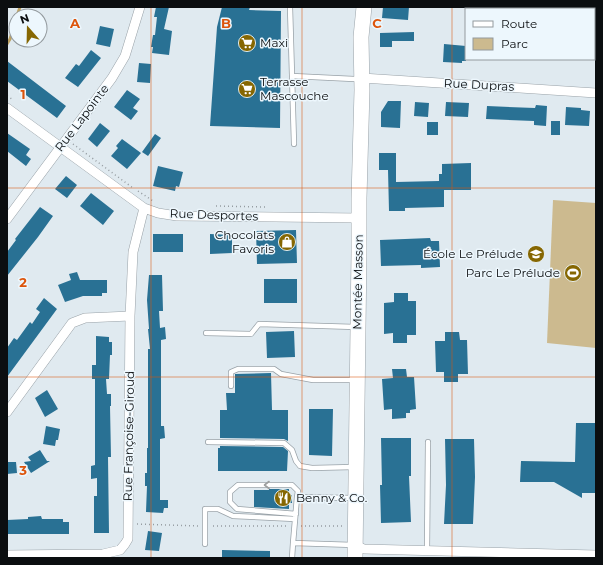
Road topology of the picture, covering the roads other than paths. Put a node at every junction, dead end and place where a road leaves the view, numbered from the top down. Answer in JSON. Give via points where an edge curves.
{"nodes":[{"id":1,"x":140,"y":7,"type":"edge"},
{"id":2,"x":290,"y":7,"type":"edge"},
{"id":3,"x":364,"y":7,"type":"edge"},
{"id":4,"x":292,"y":76,"type":"junction"},
{"id":5,"x":362,"y":78,"type":"junction"},
{"id":6,"x":596,"y":92,"type":"edge"},
{"id":7,"x":7,"y":108,"type":"edge"},
{"id":8,"x":294,"y":144,"type":"dead end"},
{"id":9,"x":60,"y":146,"type":"junction"},
{"id":10,"x":144,"y":208,"type":"junction"},
{"id":11,"x":359,"y":218,"type":"junction"},
{"id":12,"x":7,"y":219,"type":"edge"},
{"id":13,"x":130,"y":316,"type":"junction"},
{"id":14,"x":358,"y":328,"type":"junction"},
{"id":15,"x":206,"y":333,"type":"dead end"},
{"id":16,"x":357,"y":380,"type":"junction"},
{"id":17,"x":231,"y":386,"type":"dead end"},
{"id":18,"x":7,"y":412,"type":"edge"},
{"id":19,"x":208,"y":442,"type":"dead end"},
{"id":20,"x":428,"y":442,"type":"dead end"},
{"id":21,"x":355,"y":467,"type":"junction"},
{"id":22,"x":297,"y":497,"type":"junction"},
{"id":23,"x":355,"y":498,"type":"junction"},
{"id":24,"x":296,"y":517,"type":"junction"},
{"id":25,"x":293,"y":543,"type":"junction"},
{"id":26,"x":205,"y":544,"type":"dead end"},
{"id":27,"x":427,"y":551,"type":"junction"},
{"id":28,"x":355,"y":552,"type":"edge"},
{"id":29,"x":7,"y":555,"type":"edge"},
{"id":30,"x":475,"y":555,"type":"edge"},
{"id":31,"x":596,"y":555,"type":"edge"},
{"id":32,"x":540,"y":556,"type":"edge"},
{"id":33,"x":292,"y":558,"type":"edge"}],
"edges":[{"from":1,"to":9,"type":"street","name":"Rue Lapointe","via":[[125,56],[112,78]]},
{"from":2,"to":4,"type":"lane"},
{"from":3,"to":5,"type":"main road","name":"Montée Masson","via":[[361,37]]},
{"from":4,"to":5,"type":"lane"},
{"from":4,"to":8,"type":"lane"},
{"from":5,"to":6,"type":"street","name":"Rue Dupras"},
{"from":5,"to":11,"type":"main road","name":"Montée Masson"},
{"from":7,"to":9,"type":"street","name":"Rue Desportes"},
{"from":9,"to":10,"type":"street","name":"Rue Desportes"},
{"from":9,"to":12,"type":"street","name":"Rue Lapointe"},
{"from":10,"to":11,"type":"street","name":"Rue Desportes","via":[[177,216]]},
{"from":10,"to":13,"type":"street","name":"Rue Françoise-Giroud","via":[[133,252]]},
{"from":11,"to":14,"type":"main road","name":"Montée Masson"},
{"from":13,"to":18,"type":"street","via":[[85,318],[72,323]]},
{"from":13,"to":29,"type":"street","name":"Rue Françoise-Giroud","via":[[128,539],[120,550],[103,554]]},
{"from":14,"to":15,"type":"lane","via":[[258,324],[251,334]]},
{"from":14,"to":16,"type":"main road","name":"Montée Masson"},
{"from":16,"to":17,"type":"lane","via":[[313,380],[281,374],[274,369],[238,369],[231,372]]},
{"from":16,"to":21,"type":"main road","name":"Montée Masson"},
{"from":19,"to":21,"type":"lane","via":[[284,444],[292,450],[300,466]]},
{"from":20,"to":27,"type":"lane"},
{"from":21,"to":23,"type":"main road","name":"Montée Masson"},
{"from":22,"to":23,"type":"lane"},
{"from":22,"to":24,"type":"lane"},
{"from":22,"to":24,"type":"lane","one_way":true,"via":[[298,491],[292,485],[238,485],[230,492],[230,502],[237,509]]},
{"from":23,"to":28,"type":"main road","name":"Montée Masson"},
{"from":24,"to":25,"type":"lane"},
{"from":24,"to":26,"type":"lane","via":[[233,516],[218,509],[205,509]]},
{"from":25,"to":28,"type":"lane"},
{"from":25,"to":33,"type":"lane"},
{"from":27,"to":28,"type":"street","via":[[364,549]]},
{"from":27,"to":30,"type":"street"},
{"from":30,"to":32,"type":"street"},
{"from":31,"to":32,"type":"street"}]}
